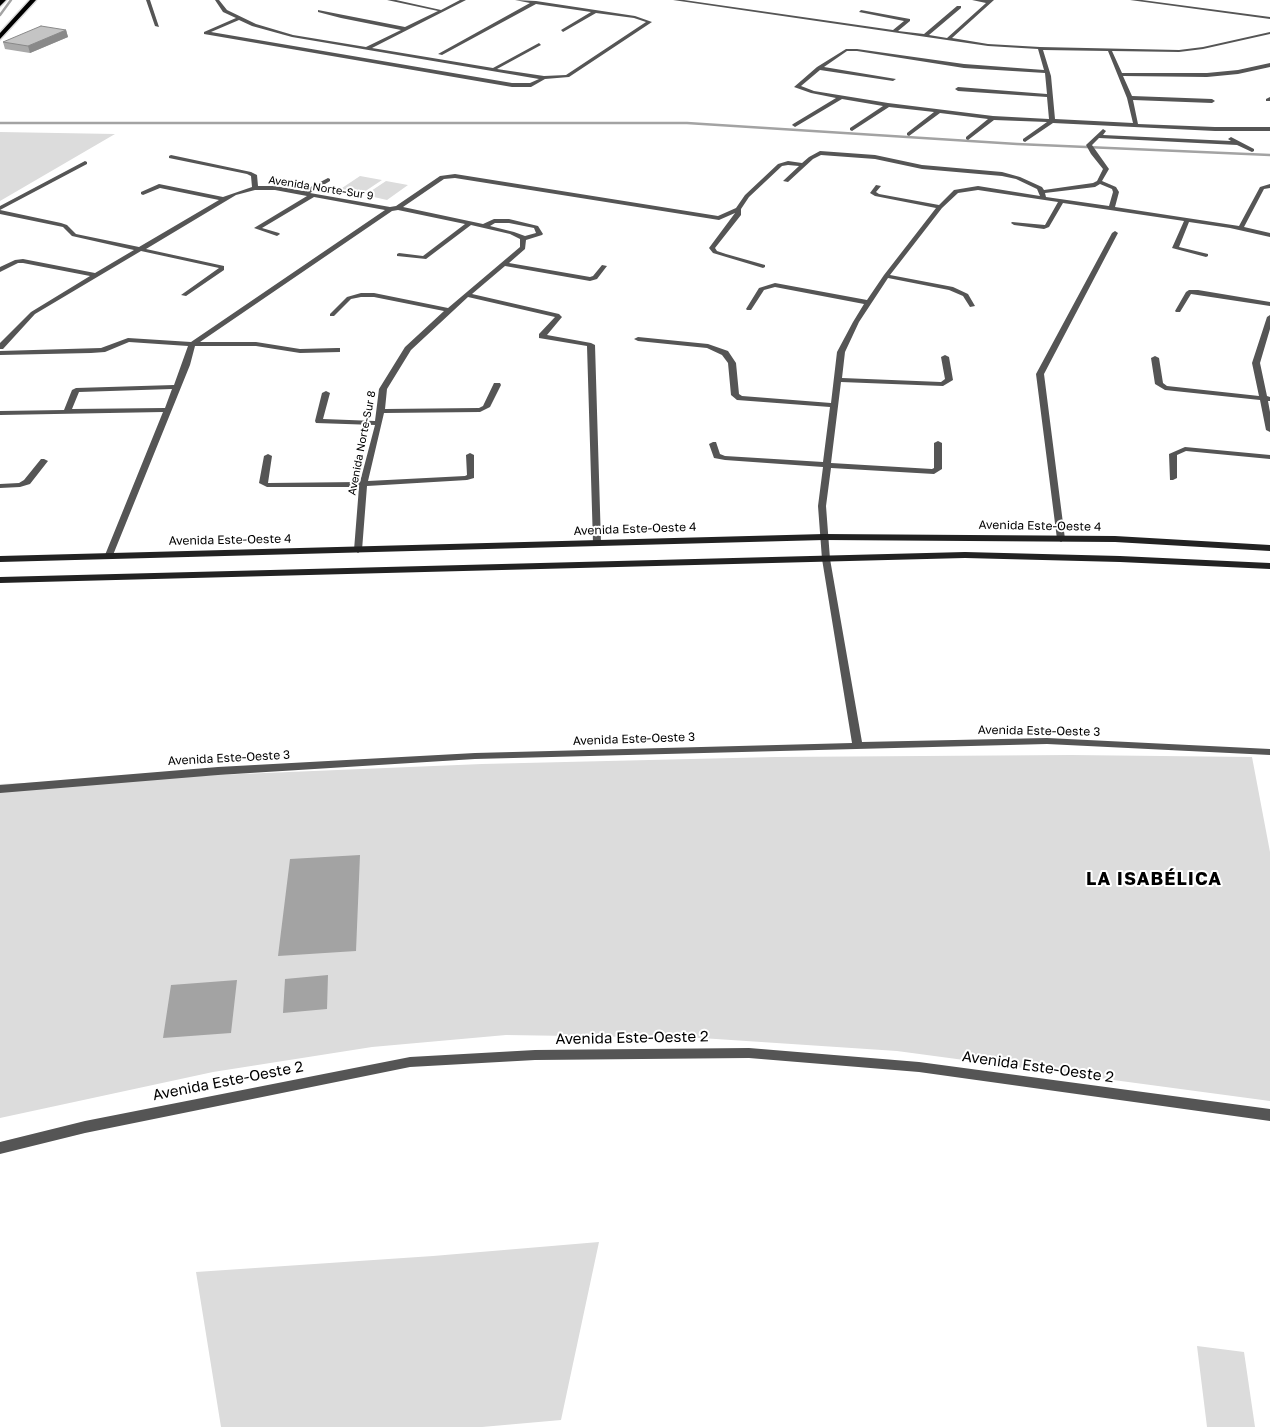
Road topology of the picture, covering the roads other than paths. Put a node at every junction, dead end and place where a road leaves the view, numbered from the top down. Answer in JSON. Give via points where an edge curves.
{"nodes":[{"id":1,"x":3,"y":0,"type":"edge"},
{"id":2,"x":33,"y":0,"type":"edge"},
{"id":3,"x":148,"y":0,"type":"edge"},
{"id":4,"x":217,"y":0,"type":"edge"},
{"id":5,"x":389,"y":0,"type":"edge"},
{"id":6,"x":464,"y":0,"type":"edge"},
{"id":7,"x":517,"y":0,"type":"edge"},
{"id":8,"x":675,"y":0,"type":"edge"},
{"id":9,"x":974,"y":0,"type":"edge"},
{"id":10,"x":1132,"y":0,"type":"edge"},
{"id":11,"x":537,"y":1,"type":"edge"},
{"id":12,"x":991,"y":1,"type":"edge"},
{"id":13,"x":0,"y":4,"type":"edge"},
{"id":14,"x":959,"y":7,"type":"dead end"},
{"id":15,"x":442,"y":10,"type":"junction"},
{"id":16,"x":320,"y":11,"type":"dead end"},
{"id":17,"x":596,"y":11,"type":"junction"},
{"id":18,"x":861,"y":11,"type":"dead end"},
{"id":19,"x":239,"y":18,"type":"junction"},
{"id":20,"x":1270,"y":18,"type":"edge"},
{"id":21,"x":6,"y":24,"type":"edge"},
{"id":22,"x":158,"y":26,"type":"dead end"},
{"id":23,"x":406,"y":29,"type":"junction"},
{"id":24,"x":563,"y":31,"type":"dead end"},
{"id":25,"x":894,"y":31,"type":"junction"},
{"id":26,"x":1270,"y":33,"type":"edge"},
{"id":27,"x":925,"y":36,"type":"junction"},
{"id":28,"x":0,"y":38,"type":"edge"},
{"id":29,"x":948,"y":39,"type":"junction"},
{"id":30,"x":538,"y":44,"type":"dead end"},
{"id":31,"x":368,"y":48,"type":"junction"},
{"id":32,"x":1040,"y":48,"type":"junction"},
{"id":33,"x":1110,"y":51,"type":"junction"},
{"id":34,"x":440,"y":54,"type":"dead end"},
{"id":35,"x":1270,"y":65,"type":"edge"},
{"id":36,"x":495,"y":68,"type":"junction"},
{"id":37,"x":819,"y":68,"type":"junction"},
{"id":38,"x":1047,"y":72,"type":"junction"},
{"id":39,"x":1119,"y":74,"type":"junction"},
{"id":40,"x":544,"y":78,"type":"junction"},
{"id":41,"x":893,"y":79,"type":"dead end"},
{"id":42,"x":958,"y":89,"type":"dead end"},
{"id":43,"x":1050,"y":96,"type":"junction"},
{"id":44,"x":841,"y":97,"type":"junction"},
{"id":45,"x":1130,"y":98,"type":"junction"},
{"id":46,"x":1212,"y":101,"type":"dead end"},
{"id":47,"x":888,"y":105,"type":"junction"},
{"id":48,"x":938,"y":112,"type":"junction"},
{"id":49,"x":993,"y":118,"type":"junction"},
{"id":50,"x":1052,"y":121,"type":"junction"},
{"id":51,"x":794,"y":125,"type":"dead end"},
{"id":52,"x":1109,"y":125,"type":"junction"},
{"id":53,"x":1136,"y":125,"type":"junction"},
{"id":54,"x":852,"y":128,"type":"dead end"},
{"id":55,"x":1215,"y":129,"type":"junction"},
{"id":56,"x":1270,"y":129,"type":"edge"},
{"id":57,"x":909,"y":134,"type":"dead end"},
{"id":58,"x":1099,"y":136,"type":"junction"},
{"id":59,"x":968,"y":138,"type":"dead end"},
{"id":60,"x":1025,"y":140,"type":"dead end"},
{"id":61,"x":1237,"y":143,"type":"junction"},
{"id":62,"x":1252,"y":150,"type":"dead end"},
{"id":63,"x":172,"y":157,"type":"dead end"},
{"id":64,"x":85,"y":163,"type":"dead end"},
{"id":65,"x":804,"y":165,"type":"junction"},
{"id":66,"x":328,"y":180,"type":"dead end"},
{"id":67,"x":786,"y":181,"type":"dead end"},
{"id":68,"x":1100,"y":182,"type":"junction"},
{"id":69,"x":878,"y":186,"type":"dead end"},
{"id":70,"x":1270,"y":186,"type":"edge"},
{"id":71,"x":255,"y":188,"type":"junction"},
{"id":72,"x":143,"y":193,"type":"dead end"},
{"id":73,"x":305,"y":194,"type":"junction"},
{"id":74,"x":314,"y":195,"type":"junction"},
{"id":75,"x":1043,"y":195,"type":"junction"},
{"id":76,"x":224,"y":198,"type":"junction"},
{"id":77,"x":1061,"y":201,"type":"junction"},
{"id":78,"x":940,"y":207,"type":"junction"},
{"id":79,"x":394,"y":209,"type":"junction"},
{"id":80,"x":738,"y":209,"type":"junction"},
{"id":81,"x":1111,"y":209,"type":"junction"},
{"id":82,"x":0,"y":210,"type":"edge"},
{"id":83,"x":1187,"y":220,"type":"junction"},
{"id":84,"x":470,"y":223,"type":"junction"},
{"id":85,"x":1014,"y":223,"type":"dead end"},
{"id":86,"x":484,"y":226,"type":"junction"},
{"id":87,"x":1241,"y":228,"type":"junction"},
{"id":88,"x":277,"y":234,"type":"dead end"},
{"id":89,"x":1116,"y":234,"type":"dead end"},
{"id":90,"x":1270,"y":235,"type":"edge"},
{"id":91,"x":523,"y":238,"type":"junction"},
{"id":92,"x":139,"y":249,"type":"junction"},
{"id":93,"x":1206,"y":254,"type":"dead end"},
{"id":94,"x":399,"y":255,"type":"dead end"},
{"id":95,"x":504,"y":264,"type":"junction"},
{"id":96,"x":604,"y":266,"type":"dead end"},
{"id":97,"x":763,"y":266,"type":"dead end"},
{"id":98,"x":0,"y":270,"type":"edge"},
{"id":99,"x":96,"y":275,"type":"junction"},
{"id":100,"x":886,"y":276,"type":"junction"},
{"id":101,"x":184,"y":294,"type":"dead end"},
{"id":102,"x":466,"y":295,"type":"junction"},
{"id":103,"x":870,"y":302,"type":"junction"},
{"id":104,"x":1270,"y":304,"type":"edge"},
{"id":105,"x":972,"y":306,"type":"dead end"},
{"id":106,"x":750,"y":309,"type":"dead end"},
{"id":107,"x":449,"y":310,"type":"junction"},
{"id":108,"x":1178,"y":311,"type":"dead end"},
{"id":109,"x":332,"y":315,"type":"dead end"},
{"id":110,"x":1270,"y":317,"type":"edge"},
{"id":111,"x":638,"y":339,"type":"dead end"},
{"id":112,"x":192,"y":344,"type":"junction"},
{"id":113,"x":0,"y":347,"type":"edge"},
{"id":114,"x":337,"y":350,"type":"dead end"},
{"id":115,"x":0,"y":353,"type":"edge"},
{"id":116,"x":945,"y":357,"type":"dead end"},
{"id":117,"x":1155,"y":358,"type":"dead end"},
{"id":118,"x":839,"y":380,"type":"junction"},
{"id":119,"x":497,"y":385,"type":"dead end"},
{"id":120,"x":177,"y":387,"type":"junction"},
{"id":121,"x":326,"y":393,"type":"dead end"},
{"id":122,"x":1267,"y":398,"type":"edge"},
{"id":123,"x":833,"y":405,"type":"junction"},
{"id":124,"x":167,"y":410,"type":"junction"},
{"id":125,"x":381,"y":411,"type":"junction"},
{"id":126,"x":67,"y":412,"type":"junction"},
{"id":127,"x":0,"y":414,"type":"edge"},
{"id":128,"x":379,"y":423,"type":"junction"},
{"id":129,"x":1270,"y":430,"type":"edge"},
{"id":130,"x":938,"y":442,"type":"dead end"},
{"id":131,"x":713,"y":444,"type":"dead end"},
{"id":132,"x":470,"y":455,"type":"dead end"},
{"id":133,"x":268,"y":456,"type":"dead end"},
{"id":134,"x":1270,"y":457,"type":"edge"},
{"id":135,"x":44,"y":461,"type":"dead end"},
{"id":136,"x":826,"y":466,"type":"junction"},
{"id":137,"x":1173,"y":478,"type":"dead end"},
{"id":138,"x":363,"y":484,"type":"junction"},
{"id":139,"x":0,"y":486,"type":"edge"},
{"id":140,"x":824,"y":537,"type":"junction"},
{"id":141,"x":1061,"y":539,"type":"junction"},
{"id":142,"x":597,"y":543,"type":"junction"},
{"id":143,"x":1270,"y":548,"type":"edge"},
{"id":144,"x":358,"y":550,"type":"junction"},
{"id":145,"x":108,"y":555,"type":"junction"},
{"id":146,"x":0,"y":558,"type":"edge"},
{"id":147,"x":826,"y":559,"type":"junction"},
{"id":148,"x":1270,"y":566,"type":"edge"},
{"id":149,"x":0,"y":580,"type":"edge"},
{"id":150,"x":857,"y":745,"type":"junction"},
{"id":151,"x":1270,"y":752,"type":"edge"},
{"id":152,"x":0,"y":789,"type":"edge"},
{"id":153,"x":1270,"y":1115,"type":"edge"},
{"id":154,"x":0,"y":1148,"type":"edge"}],
"edges":[{"from":1,"to":13,"type":"main road"},
{"from":2,"to":21,"type":"main road"},
{"from":3,"to":22,"type":"street"},
{"from":4,"to":19,"type":"street","via":[[225,11]]},
{"from":5,"to":15,"type":"street"},
{"from":6,"to":15,"type":"street"},
{"from":7,"to":11,"type":"street"},
{"from":8,"to":25,"type":"street"},
{"from":9,"to":12,"type":"street"},
{"from":10,"to":20,"type":"street"},
{"from":11,"to":17,"type":"street"},
{"from":11,"to":34,"type":"street"},
{"from":12,"to":29,"type":"street"},
{"from":14,"to":27,"type":"street"},
{"from":15,"to":23,"type":"street"},
{"from":16,"to":23,"type":"street"},
{"from":17,"to":24,"type":"street"},
{"from":17,"to":40,"type":"street","via":[[650,22],[567,76]]},
{"from":18,"to":25,"type":"street","via":[[908,20]]},
{"from":19,"to":31,"type":"street","via":[[292,36]]},
{"from":19,"to":40,"type":"street","via":[[206,33],[512,85],[531,85]]},
{"from":21,"to":28,"type":"main road"},
{"from":23,"to":31,"type":"street"},
{"from":25,"to":27,"type":"street"},
{"from":26,"to":33,"type":"street","via":[[1195,49]]},
{"from":27,"to":29,"type":"street"},
{"from":29,"to":32,"type":"street"},
{"from":30,"to":36,"type":"street"},
{"from":31,"to":36,"type":"street"},
{"from":32,"to":33,"type":"street"},
{"from":32,"to":38,"type":"street"},
{"from":33,"to":39,"type":"street"},
{"from":35,"to":39,"type":"street","via":[[1207,75]]},
{"from":36,"to":40,"type":"street"},
{"from":37,"to":38,"type":"street","via":[[846,50],[857,50],[964,66]]},
{"from":37,"to":41,"type":"street"},
{"from":37,"to":44,"type":"street","via":[[797,87]]},
{"from":38,"to":43,"type":"street"},
{"from":39,"to":45,"type":"street"},
{"from":42,"to":43,"type":"street"},
{"from":43,"to":50,"type":"street"},
{"from":44,"to":47,"type":"street"},
{"from":44,"to":51,"type":"street"},
{"from":45,"to":46,"type":"street"},
{"from":45,"to":53,"type":"street"},
{"from":47,"to":48,"type":"street"},
{"from":47,"to":54,"type":"street"},
{"from":48,"to":49,"type":"street"},
{"from":48,"to":57,"type":"street"},
{"from":49,"to":50,"type":"street"},
{"from":49,"to":59,"type":"street"},
{"from":50,"to":52,"type":"street"},
{"from":50,"to":60,"type":"street"},
{"from":52,"to":53,"type":"street"},
{"from":52,"to":58,"type":"street"},
{"from":53,"to":55,"type":"street"},
{"from":55,"to":56,"type":"street"},
{"from":55,"to":61,"type":"street"},
{"from":58,"to":61,"type":"street"},
{"from":58,"to":68,"type":"street","via":[[1089,145],[1106,169]]},
{"from":61,"to":62,"type":"street"},
{"from":63,"to":71,"type":"street","via":[[249,173],[254,175]]},
{"from":64,"to":82,"type":"street"},
{"from":65,"to":67,"type":"street"},
{"from":65,"to":75,"type":"street","via":[[820,153],[863,156],[922,167],[1002,174],[1040,188]]},
{"from":65,"to":80,"type":"street","via":[[788,163],[777,167]]},
{"from":66,"to":73,"type":"street"},
{"from":68,"to":75,"type":"street","via":[[1095,186]]},
{"from":68,"to":81,"type":"street","via":[[1116,192]]},
{"from":69,"to":78,"type":"street","via":[[872,193]]},
{"from":70,"to":87,"type":"street","via":[[1262,188]]},
{"from":71,"to":73,"type":"street","name":"Avenida Norte-Sur 9","via":[[276,188]]},
{"from":71,"to":76,"type":"street","name":"Avenida Norte-Sur 9"},
{"from":72,"to":76,"type":"street","via":[[159,186]]},
{"from":73,"to":74,"type":"street","name":"Avenida Norte-Sur 9"},
{"from":74,"to":79,"type":"street","name":"Avenida Norte-Sur 9"},
{"from":74,"to":88,"type":"street","via":[[257,228]]},
{"from":75,"to":77,"type":"street"},
{"from":75,"to":78,"type":"street","via":[[967,189],[956,191]]},
{"from":76,"to":92,"type":"street","name":"Avenida Norte-Sur 9"},
{"from":77,"to":81,"type":"street"},
{"from":77,"to":85,"type":"street","via":[[1044,227]]},
{"from":78,"to":100,"type":"street"},
{"from":79,"to":80,"type":"street","via":[[442,177],[455,176],[714,218]]},
{"from":79,"to":84,"type":"street","name":"Avenida Norte-Sur 9"},
{"from":79,"to":112,"type":"street"},
{"from":80,"to":97,"type":"street","via":[[738,215],[712,248],[715,252]]},
{"from":81,"to":83,"type":"street"},
{"from":82,"to":92,"type":"street","via":[[65,226],[74,235]]},
{"from":83,"to":87,"type":"street"},
{"from":83,"to":93,"type":"street","via":[[1175,248]]},
{"from":84,"to":86,"type":"street","name":"Avenida Norte-Sur 9"},
{"from":84,"to":94,"type":"street","via":[[424,258]]},
{"from":86,"to":91,"type":"street","name":"Avenida Norte-Sur 9"},
{"from":86,"to":91,"type":"street","via":[[494,221],[509,221],[536,228],[540,234]]},
{"from":87,"to":90,"type":"street"},
{"from":89,"to":141,"type":"street","via":[[1040,374]]},
{"from":91,"to":95,"type":"street","name":"Avenida Norte-Sur 8","via":[[522,248]]},
{"from":92,"to":99,"type":"street","name":"Avenida Norte-Sur 9"},
{"from":92,"to":101,"type":"street","via":[[222,267]]},
{"from":95,"to":96,"type":"street","via":[[590,279],[596,278]]},
{"from":95,"to":102,"type":"street","name":"Avenida Norte-Sur 8"},
{"from":98,"to":99,"type":"street","via":[[18,260]]},
{"from":99,"to":113,"type":"street","name":"Avenida Norte-Sur 9","via":[[33,314]]},
{"from":100,"to":103,"type":"street"},
{"from":100,"to":105,"type":"street","via":[[951,288],[966,295]]},
{"from":102,"to":107,"type":"street","name":"Avenida Norte-Sur 8"},
{"from":102,"to":142,"type":"street","via":[[557,315],[542,336],[591,345]]},
{"from":103,"to":106,"type":"street","via":[[775,285],[761,289]]},
{"from":103,"to":118,"type":"street","via":[[841,352]]},
{"from":104,"to":108,"type":"street","via":[[1189,292]]},
{"from":107,"to":109,"type":"street","via":[[361,295],[349,298]]},
{"from":107,"to":125,"type":"street","name":"Avenida Norte-Sur 8","via":[[408,349],[383,389]]},
{"from":110,"to":122,"type":"street","via":[[1256,363]]},
{"from":111,"to":123,"type":"street","via":[[708,346],[725,353],[732,363],[735,395],[740,398]]},
{"from":112,"to":114,"type":"street","via":[[256,344],[296,351]]},
{"from":112,"to":115,"type":"street","via":[[128,340],[102,350]]},
{"from":112,"to":120,"type":"street"},
{"from":116,"to":118,"type":"street","via":[[949,380],[943,384]]},
{"from":117,"to":122,"type":"street","via":[[1159,384],[1165,388]]},
{"from":118,"to":123,"type":"street"},
{"from":119,"to":125,"type":"street","via":[[486,407],[480,410]]},
{"from":120,"to":124,"type":"street"},
{"from":120,"to":126,"type":"street","via":[[76,390]]},
{"from":121,"to":128,"type":"street","via":[[318,421],[321,423]]},
{"from":122,"to":129,"type":"street"},
{"from":123,"to":136,"type":"street"},
{"from":124,"to":126,"type":"street"},
{"from":124,"to":145,"type":"street"},
{"from":125,"to":128,"type":"street","name":"Avenida Norte-Sur 8"},
{"from":126,"to":127,"type":"street"},
{"from":128,"to":138,"type":"street","name":"Avenida Norte-Sur 8"},
{"from":130,"to":136,"type":"street","via":[[938,469],[934,472]]},
{"from":131,"to":136,"type":"street","via":[[717,456],[725,458]]},
{"from":132,"to":138,"type":"street","via":[[471,476],[467,478]]},
{"from":133,"to":138,"type":"street","via":[[263,483],[267,485]]},
{"from":134,"to":137,"type":"street","via":[[1185,448],[1173,454]]},
{"from":135,"to":139,"type":"street","via":[[27,482]]},
{"from":136,"to":140,"type":"street","via":[[822,506]]},
{"from":138,"to":144,"type":"street","name":"Avenida Norte-Sur 8"},
{"from":140,"to":141,"type":"main road","name":"Avenida Este-Oeste 4"},
{"from":140,"to":142,"type":"main road","name":"Avenida Este-Oeste 4"},
{"from":140,"to":147,"type":"street"},
{"from":141,"to":143,"type":"main road","name":"Avenida Este-Oeste 4"},
{"from":142,"to":144,"type":"main road","name":"Avenida Este-Oeste 4"},
{"from":144,"to":145,"type":"main road","name":"Avenida Este-Oeste 4"},
{"from":145,"to":146,"type":"main road","name":"Avenida Este-Oeste 4"},
{"from":147,"to":148,"type":"main road","via":[[974,555]]},
{"from":147,"to":149,"type":"main road"},
{"from":147,"to":150,"type":"street"},
{"from":150,"to":151,"type":"street","name":"Avenida Este-Oeste 3","via":[[1047,741]]},
{"from":150,"to":152,"type":"street","name":"Avenida Este-Oeste 3","via":[[421,758],[218,770]]},
{"from":153,"to":154,"type":"street","name":"Avenida Este-Oeste 2","via":[[919,1067],[749,1053],[535,1055],[410,1062],[85,1126]]}]}
